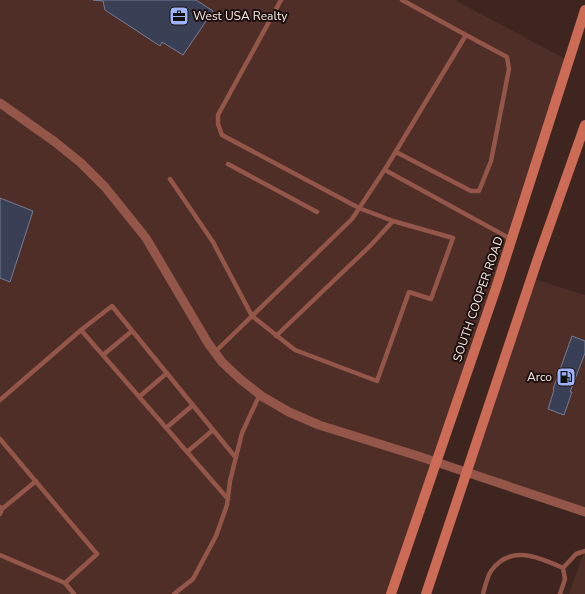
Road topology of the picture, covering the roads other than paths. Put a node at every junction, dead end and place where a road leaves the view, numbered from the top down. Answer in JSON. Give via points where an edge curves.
{"nodes":[{"id":1,"x":281,"y":0,"type":"edge"},
{"id":2,"x":402,"y":0,"type":"edge"},
{"id":3,"x":585,"y":10,"type":"edge"},
{"id":4,"x":466,"y":35,"type":"junction"},
{"id":5,"x":0,"y":102,"type":"edge"},
{"id":6,"x":585,"y":125,"type":"edge"},
{"id":7,"x":396,"y":152,"type":"junction"},
{"id":8,"x":228,"y":164,"type":"dead end"},
{"id":9,"x":384,"y":170,"type":"junction"},
{"id":10,"x":170,"y":179,"type":"dead end"},
{"id":11,"x":359,"y":208,"type":"junction"},
{"id":12,"x":317,"y":212,"type":"dead end"},
{"id":13,"x":393,"y":221,"type":"junction"},
{"id":14,"x":512,"y":239,"type":"junction"},
{"id":15,"x":252,"y":316,"type":"junction"},
{"id":16,"x":81,"y":330,"type":"junction"},
{"id":17,"x":132,"y":331,"type":"junction"},
{"id":18,"x":276,"y":336,"type":"junction"},
{"id":19,"x":214,"y":352,"type":"junction"},
{"id":20,"x":103,"y":356,"type":"junction"},
{"id":21,"x":167,"y":374,"type":"junction"},
{"id":22,"x":260,"y":394,"type":"junction"},
{"id":23,"x":139,"y":397,"type":"junction"},
{"id":24,"x":0,"y":400,"type":"edge"},
{"id":25,"x":193,"y":405,"type":"junction"},
{"id":26,"x":166,"y":428,"type":"junction"},
{"id":27,"x":213,"y":430,"type":"junction"},
{"id":28,"x":0,"y":439,"type":"edge"},
{"id":29,"x":187,"y":452,"type":"junction"},
{"id":30,"x":236,"y":458,"type":"junction"},
{"id":31,"x":436,"y":462,"type":"junction"},
{"id":32,"x":466,"y":472,"type":"junction"},
{"id":33,"x":36,"y":481,"type":"junction"},
{"id":34,"x":228,"y":499,"type":"junction"},
{"id":35,"x":1,"y":510,"type":"edge"},
{"id":36,"x":585,"y":512,"type":"edge"},
{"id":37,"x":585,"y":551,"type":"edge"},
{"id":38,"x":0,"y":555,"type":"edge"},
{"id":39,"x":563,"y":568,"type":"junction"},
{"id":40,"x":64,"y":583,"type":"junction"},
{"id":41,"x":74,"y":594,"type":"edge"},
{"id":42,"x":176,"y":594,"type":"edge"},
{"id":43,"x":391,"y":594,"type":"edge"},
{"id":44,"x":426,"y":594,"type":"edge"},
{"id":45,"x":483,"y":594,"type":"edge"},
{"id":46,"x":560,"y":594,"type":"edge"}],
"edges":[{"from":1,"to":11,"type":"lane","via":[[218,115],[222,135]]},
{"from":2,"to":4,"type":"lane"},
{"from":3,"to":14,"type":"main road","name":"SOUTH COOPER ROAD"},
{"from":4,"to":7,"type":"lane"},
{"from":4,"to":7,"type":"lane","via":[[507,57],[509,69],[491,161],[479,191],[472,191]]},
{"from":5,"to":19,"type":"street","via":[[81,163],[105,187],[146,238]]},
{"from":6,"to":32,"type":"main road"},
{"from":7,"to":9,"type":"lane"},
{"from":8,"to":12,"type":"lane"},
{"from":9,"to":11,"type":"lane"},
{"from":9,"to":14,"type":"lane"},
{"from":10,"to":15,"type":"lane","via":[[213,242]]},
{"from":11,"to":13,"type":"lane"},
{"from":11,"to":15,"type":"lane","via":[[352,219]]},
{"from":13,"to":18,"type":"lane"},
{"from":13,"to":18,"type":"lane","via":[[453,238],[431,299],[409,292],[377,380],[295,350]]},
{"from":14,"to":31,"type":"main road","name":"SOUTH COOPER ROAD"},
{"from":15,"to":18,"type":"lane"},
{"from":15,"to":19,"type":"lane"},
{"from":16,"to":17,"type":"lane","via":[[112,306]]},
{"from":16,"to":20,"type":"lane"},
{"from":16,"to":24,"type":"lane"},
{"from":17,"to":20,"type":"lane"},
{"from":17,"to":21,"type":"lane"},
{"from":19,"to":22,"type":"street","via":[[240,379]]},
{"from":20,"to":23,"type":"lane"},
{"from":21,"to":23,"type":"lane"},
{"from":21,"to":25,"type":"lane"},
{"from":22,"to":30,"type":"lane","via":[[242,433]]},
{"from":22,"to":31,"type":"street","via":[[289,412],[319,425]]},
{"from":23,"to":26,"type":"lane"},
{"from":25,"to":26,"type":"lane"},
{"from":25,"to":27,"type":"lane"},
{"from":26,"to":29,"type":"lane"},
{"from":27,"to":29,"type":"lane"},
{"from":27,"to":30,"type":"lane"},
{"from":28,"to":33,"type":"lane"},
{"from":29,"to":34,"type":"lane"},
{"from":30,"to":34,"type":"lane"},
{"from":31,"to":32,"type":"street"},
{"from":31,"to":43,"type":"main road","name":"SOUTH COOPER ROAD"},
{"from":32,"to":36,"type":"street"},
{"from":32,"to":44,"type":"main road"},
{"from":33,"to":35,"type":"lane"},
{"from":33,"to":40,"type":"lane","via":[[97,554]]},
{"from":34,"to":42,"type":"lane","via":[[216,536],[193,579]]},
{"from":37,"to":39,"type":"lane","via":[[576,554]]},
{"from":38,"to":40,"type":"lane"},
{"from":39,"to":45,"type":"lane","via":[[541,558],[518,554],[502,560],[491,571]]},
{"from":39,"to":46,"type":"lane","via":[[565,579]]},
{"from":40,"to":41,"type":"lane"}]}
